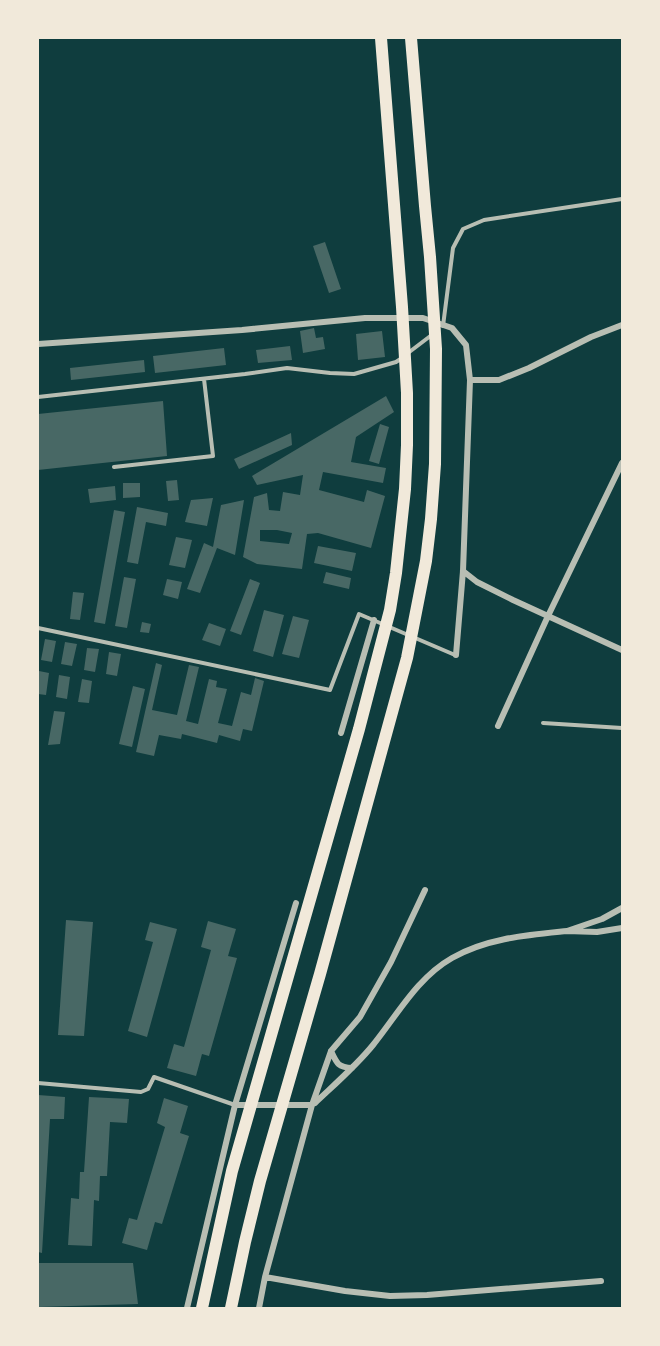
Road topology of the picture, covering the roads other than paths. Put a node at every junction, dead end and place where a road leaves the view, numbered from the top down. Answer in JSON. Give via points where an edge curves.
{"nodes":[{"id":1,"x":381,"y":38,"type":"edge"},
{"id":2,"x":411,"y":38,"type":"edge"},
{"id":3,"x":622,"y":199,"type":"edge"},
{"id":4,"x":444,"y":325,"type":"junction"},
{"id":5,"x":622,"y":325,"type":"edge"},
{"id":6,"x":38,"y":344,"type":"edge"},
{"id":7,"x":204,"y":379,"type":"junction"},
{"id":8,"x":470,"y":380,"type":"junction"},
{"id":9,"x":38,"y":397,"type":"edge"},
{"id":10,"x":622,"y":463,"type":"edge"},
{"id":11,"x":114,"y":467,"type":"dead end"},
{"id":12,"x":463,"y":571,"type":"junction"},
{"id":13,"x":548,"y":616,"type":"junction"},
{"id":14,"x":374,"y":620,"type":"junction"},
{"id":15,"x":38,"y":628,"type":"edge"},
{"id":16,"x":622,"y":650,"type":"edge"},
{"id":17,"x":456,"y":655,"type":"joint"},
{"id":18,"x":543,"y":723,"type":"dead end"},
{"id":19,"x":498,"y":726,"type":"dead end"},
{"id":20,"x":622,"y":728,"type":"edge"},
{"id":21,"x":341,"y":733,"type":"dead end"},
{"id":22,"x":425,"y":890,"type":"dead end"},
{"id":23,"x":296,"y":903,"type":"dead end"},
{"id":24,"x":622,"y":908,"type":"edge"},
{"id":25,"x":622,"y":928,"type":"edge"},
{"id":26,"x":567,"y":931,"type":"junction"},
{"id":27,"x":331,"y":1051,"type":"junction"},
{"id":28,"x":352,"y":1068,"type":"junction"},
{"id":29,"x":38,"y":1083,"type":"edge"},
{"id":30,"x":235,"y":1105,"type":"junction"},
{"id":31,"x":312,"y":1105,"type":"junction"},
{"id":32,"x":265,"y":1277,"type":"junction"},
{"id":33,"x":601,"y":1281,"type":"dead end"},
{"id":34,"x":187,"y":1308,"type":"edge"},
{"id":35,"x":202,"y":1308,"type":"edge"},
{"id":36,"x":231,"y":1308,"type":"edge"},
{"id":37,"x":259,"y":1308,"type":"edge"}],
"edges":[{"from":1,"to":35,"type":"highway","via":[[407,393],[405,489],[396,573],[360,729],[232,1171]]},
{"from":2,"to":36,"type":"highway","via":[[436,349],[435,464],[426,561],[407,658],[260,1181]]},
{"from":3,"to":4,"type":"lane","via":[[484,220],[463,229],[453,248]]},
{"from":4,"to":6,"type":"street","via":[[423,318],[365,318]]},
{"from":4,"to":7,"type":"lane","via":[[396,362],[354,374],[287,368]]},
{"from":4,"to":8,"type":"street","via":[[452,328],[466,345]]},
{"from":5,"to":8,"type":"street","via":[[499,380]]},
{"from":7,"to":9,"type":"lane"},
{"from":7,"to":11,"type":"lane","via":[[213,456]]},
{"from":8,"to":12,"type":"street"},
{"from":10,"to":13,"type":"street"},
{"from":12,"to":13,"type":"street","via":[[477,582]]},
{"from":12,"to":17,"type":"street"},
{"from":13,"to":16,"type":"street"},
{"from":13,"to":19,"type":"street"},
{"from":14,"to":15,"type":"lane","via":[[359,614],[330,690]]},
{"from":14,"to":17,"type":"lane"},
{"from":14,"to":21,"type":"street"},
{"from":18,"to":20,"type":"lane"},
{"from":22,"to":27,"type":"street","via":[[360,1017]]},
{"from":23,"to":30,"type":"street"},
{"from":24,"to":26,"type":"street"},
{"from":25,"to":26,"type":"street"},
{"from":26,"to":28,"type":"street","via":[[507,938],[451,958],[418,985]]},
{"from":27,"to":28,"type":"street","via":[[338,1064]]},
{"from":27,"to":31,"type":"street"},
{"from":28,"to":31,"type":"street"},
{"from":29,"to":30,"type":"lane","via":[[141,1092],[148,1089],[154,1077]]},
{"from":30,"to":31,"type":"street"},
{"from":30,"to":34,"type":"street"},
{"from":31,"to":32,"type":"street"},
{"from":32,"to":33,"type":"street","via":[[390,1296]]},
{"from":32,"to":37,"type":"street"}]}
